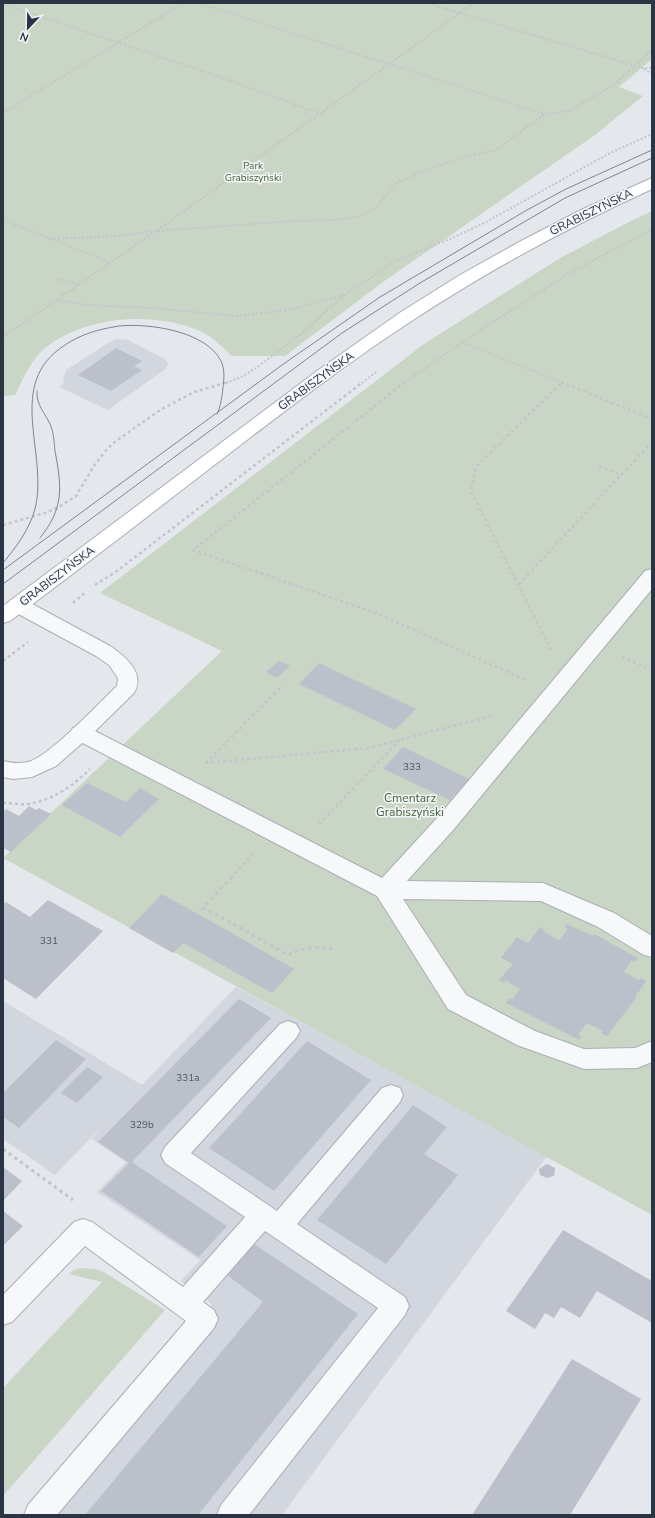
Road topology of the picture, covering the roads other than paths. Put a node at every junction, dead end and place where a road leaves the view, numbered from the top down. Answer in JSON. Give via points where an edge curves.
{"nodes":[{"id":1,"x":652,"y":183,"type":"edge"},
{"id":2,"x":652,"y":576,"type":"edge"},
{"id":3,"x":10,"y":611,"type":"edge"},
{"id":4,"x":81,"y":733,"type":"junction"},
{"id":5,"x":3,"y":769,"type":"edge"},
{"id":6,"x":385,"y":890,"type":"junction"},
{"id":7,"x":652,"y":948,"type":"edge"},
{"id":8,"x":288,"y":1032,"type":"dead end"},
{"id":9,"x":652,"y":1051,"type":"edge"},
{"id":10,"x":391,"y":1095,"type":"dead end"},
{"id":11,"x":271,"y":1221,"type":"junction"},
{"id":12,"x":185,"y":1304,"type":"junction"},
{"id":13,"x":3,"y":1313,"type":"edge"},
{"id":14,"x":38,"y":1515,"type":"edge"},
{"id":15,"x":231,"y":1515,"type":"edge"}],
"edges":[{"from":1,"to":3,"type":"main road","name":"GRABISZYŃSKA","via":[[548,233],[407,316],[306,386]]},
{"from":2,"to":6,"type":"street","via":[[446,823]]},
{"from":3,"to":4,"type":"lane","via":[[103,651],[124,669],[128,678],[127,688]]},
{"from":4,"to":5,"type":"lane","via":[[49,761],[32,769]]},
{"from":4,"to":6,"type":"street"},
{"from":6,"to":7,"type":"street","via":[[543,892],[606,920]]},
{"from":6,"to":9,"type":"street","via":[[457,1002],[526,1038],[584,1059],[637,1058]]},
{"from":8,"to":11,"type":"lane","via":[[174,1154]]},
{"from":10,"to":11,"type":"lane"},
{"from":11,"to":12,"type":"lane"},
{"from":11,"to":15,"type":"lane","via":[[396,1306]]},
{"from":12,"to":13,"type":"lane","via":[[83,1230]]},
{"from":12,"to":14,"type":"lane","via":[[205,1319]]}]}
